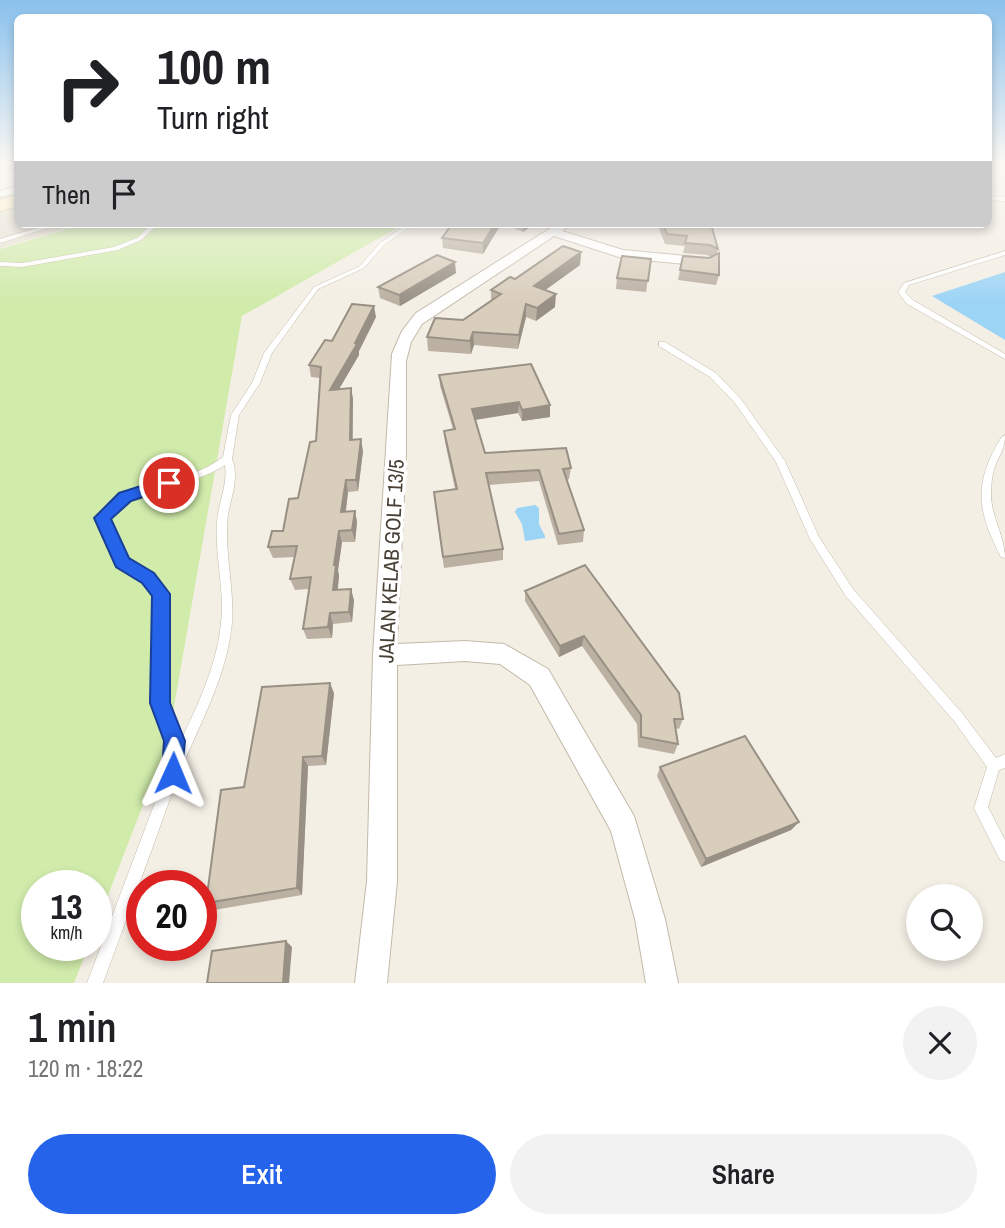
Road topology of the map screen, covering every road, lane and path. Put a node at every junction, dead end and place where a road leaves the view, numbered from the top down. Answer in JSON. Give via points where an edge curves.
{"nodes":[{"id":1,"x":44,"y":228,"type":"edge"},
{"id":2,"x":151,"y":228,"type":"edge"},
{"id":3,"x":405,"y":228,"type":"edge"},
{"id":4,"x":559,"y":228,"type":"edge"},
{"id":5,"x":0,"y":241,"type":"edge"},
{"id":6,"x":1005,"y":253,"type":"edge"},
{"id":7,"x":707,"y":262,"type":"edge"},
{"id":8,"x":0,"y":264,"type":"edge"},
{"id":9,"x":662,"y":344,"type":"dead end"},
{"id":10,"x":1005,"y":357,"type":"edge"},
{"id":11,"x":1005,"y":438,"type":"edge"},
{"id":12,"x":227,"y":459,"type":"junction"},
{"id":13,"x":1005,"y":554,"type":"edge"},
{"id":14,"x":385,"y":655,"type":"junction"},
{"id":15,"x":1000,"y":763,"type":"edge"},
{"id":16,"x":173,"y":773,"type":"junction"},
{"id":17,"x":1005,"y":855,"type":"edge"},
{"id":18,"x":95,"y":983,"type":"edge"},
{"id":19,"x":371,"y":983,"type":"edge"},
{"id":20,"x":662,"y":983,"type":"edge"}],
"edges":[{"from":1,"to":5,"type":"lane"},
{"from":2,"to":8,"type":"lane","via":[[116,249],[22,265]]},
{"from":3,"to":12,"type":"lane","via":[[382,244],[362,267],[316,288],[268,353],[256,383],[235,415]]},
{"from":4,"to":7,"type":"street","via":[[622,254]]},
{"from":4,"to":14,"type":"street","name":"JALAN KELAB GOLF 13/5","via":[[421,316],[404,341],[398,361]]},
{"from":6,"to":10,"type":"lane","via":[[906,284],[901,292],[910,302]]},
{"from":9,"to":15,"type":"lane","via":[[713,375],[738,401],[780,461],[815,539],[849,592]]},
{"from":11,"to":13,"type":"lane","via":[[986,478],[991,531]]},
{"from":12,"to":16,"type":"lane","via":[[222,520],[224,640],[204,704]]},
{"from":12,"to":16,"type":"lane","via":[[125,497],[102,518],[122,562],[148,578],[161,594],[160,703],[175,741]]},
{"from":14,"to":19,"type":"street","name":"JALAN KELAB GOLF 13/5","via":[[382,881]]},
{"from":14,"to":20,"type":"street","via":[[504,654],[539,677],[624,826]]},
{"from":15,"to":17,"type":"lane","via":[[981,808]]},
{"from":16,"to":18,"type":"lane"}]}
